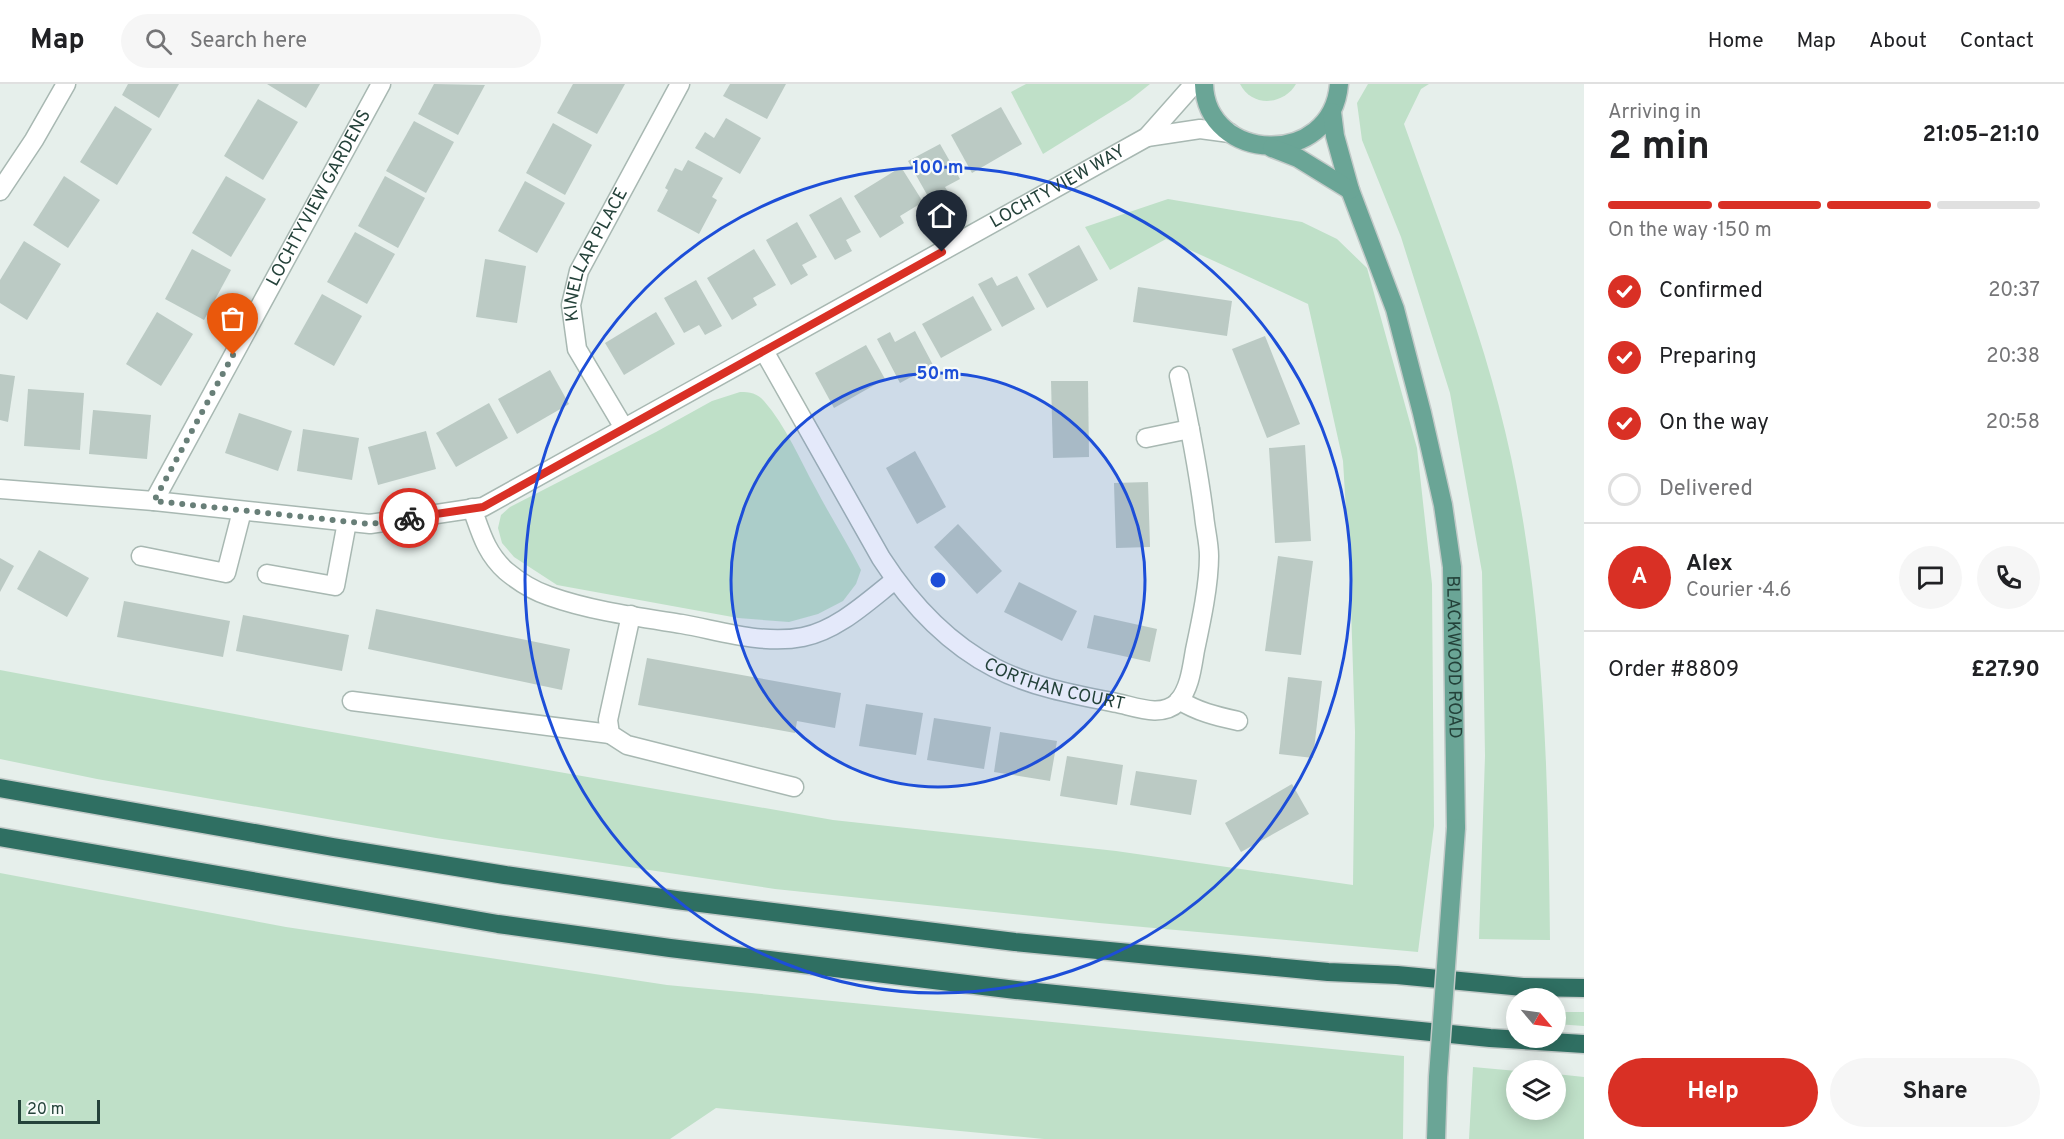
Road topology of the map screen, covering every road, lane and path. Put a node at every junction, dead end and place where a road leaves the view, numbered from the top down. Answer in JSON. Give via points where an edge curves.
{"nodes":[{"id":1,"x":66,"y":84,"type":"edge"},
{"id":2,"x":381,"y":84,"type":"edge"},
{"id":3,"x":680,"y":84,"type":"edge"},
{"id":4,"x":1194,"y":84,"type":"edge"},
{"id":5,"x":1204,"y":84,"type":"edge"},
{"id":6,"x":1339,"y":84,"type":"edge"},
{"id":7,"x":1332,"y":112,"type":"junction"},
{"id":8,"x":1230,"y":133,"type":"junction"},
{"id":9,"x":1147,"y":137,"type":"junction"},
{"id":10,"x":1270,"y":147,"type":"junction"},
{"id":11,"x":1350,"y":190,"type":"junction"},
{"id":12,"x":0,"y":191,"type":"edge"},
{"id":13,"x":764,"y":351,"type":"junction"},
{"id":14,"x":1179,"y":376,"type":"dead end"},
{"id":15,"x":624,"y":428,"type":"junction"},
{"id":16,"x":1190,"y":429,"type":"junction"},
{"id":17,"x":1146,"y":438,"type":"dead end"},
{"id":18,"x":0,"y":489,"type":"edge"},
{"id":19,"x":154,"y":501,"type":"junction"},
{"id":20,"x":472,"y":508,"type":"junction"},
{"id":21,"x":242,"y":511,"type":"junction"},
{"id":22,"x":347,"y":522,"type":"junction"},
{"id":23,"x":141,"y":556,"type":"dead end"},
{"id":24,"x":267,"y":574,"type":"dead end"},
{"id":25,"x":895,"y":580,"type":"junction"},
{"id":26,"x":631,"y":615,"type":"junction"},
{"id":27,"x":1179,"y":700,"type":"junction"},
{"id":28,"x":352,"y":701,"type":"dead end"},
{"id":29,"x":1238,"y":721,"type":"dead end"},
{"id":30,"x":610,"y":734,"type":"junction"},
{"id":31,"x":794,"y":787,"type":"dead end"},
{"id":32,"x":0,"y":788,"type":"edge"},
{"id":33,"x":0,"y":837,"type":"edge"},
{"id":34,"x":1584,"y":988,"type":"edge"},
{"id":35,"x":1584,"y":1044,"type":"edge"},
{"id":36,"x":1436,"y":1139,"type":"edge"}],
"edges":[{"from":1,"to":12,"type":"street"},
{"from":2,"to":19,"type":"street","name":"LOCHTYVIEW GARDENS"},
{"from":3,"to":15,"type":"street","name":"KINELLAR PLACE","via":[[579,271],[571,305],[577,349]]},
{"from":4,"to":9,"type":"street","name":"LOCHTYVIEW WAY"},
{"from":5,"to":8,"type":"main road","via":[[1209,106]]},
{"from":6,"to":7,"type":"main road"},
{"from":7,"to":10,"type":"main road","via":[[1306,138]]},
{"from":7,"to":11,"type":"main road","name":"BLACKWOOD ROAD"},
{"from":8,"to":9,"type":"street","name":"LOCHTYVIEW WAY","via":[[1200,129]]},
{"from":8,"to":10,"type":"main road","via":[[1249,143]]},
{"from":9,"to":13,"type":"street","name":"LOCHTYVIEW WAY"},
{"from":10,"to":11,"type":"main road","via":[[1299,158]]},
{"from":11,"to":36,"type":"main road","name":"BLACKWOOD ROAD","bridge":true,"via":[[1395,309],[1443,505],[1452,567],[1456,828]]},
{"from":13,"to":15,"type":"street","name":"LOCHTYVIEW WAY"},
{"from":13,"to":25,"type":"street","name":"CORTHAN COURT"},
{"from":14,"to":16,"type":"street"},
{"from":15,"to":20,"type":"street","name":"LOCHTYVIEW WAY","via":[[483,507]]},
{"from":16,"to":17,"type":"street"},
{"from":16,"to":27,"type":"street","via":[[1209,556],[1197,641],[1188,682]]},
{"from":18,"to":19,"type":"street","name":"LOCHTYVIEW WAY"},
{"from":19,"to":21,"type":"street","name":"LOCHTYVIEW WAY"},
{"from":20,"to":22,"type":"street","name":"LOCHTYVIEW WAY","via":[[370,524]]},
{"from":20,"to":26,"type":"street","via":[[489,552],[506,571],[528,586],[548,596]]},
{"from":21,"to":22,"type":"street","name":"LOCHTYVIEW WAY"},
{"from":21,"to":23,"type":"street","via":[[226,573]]},
{"from":22,"to":24,"type":"street","via":[[335,586]]},
{"from":25,"to":26,"type":"street","via":[[835,625],[805,637],[774,640]]},
{"from":25,"to":27,"type":"street","name":"CORTHAN COURT","via":[[930,622],[995,668],[1068,693],[1152,711],[1169,708]]},
{"from":26,"to":30,"type":"street","via":[[608,720]]},
{"from":27,"to":29,"type":"street","via":[[1212,716]]},
{"from":28,"to":30,"type":"street"},
{"from":30,"to":31,"type":"street","via":[[627,746]]},
{"from":32,"to":34,"type":"highway","via":[[345,849],[676,900],[1015,942],[1316,971]]},
{"from":33,"to":35,"type":"highway","via":[[498,924],[670,948],[1016,990]]}]}
